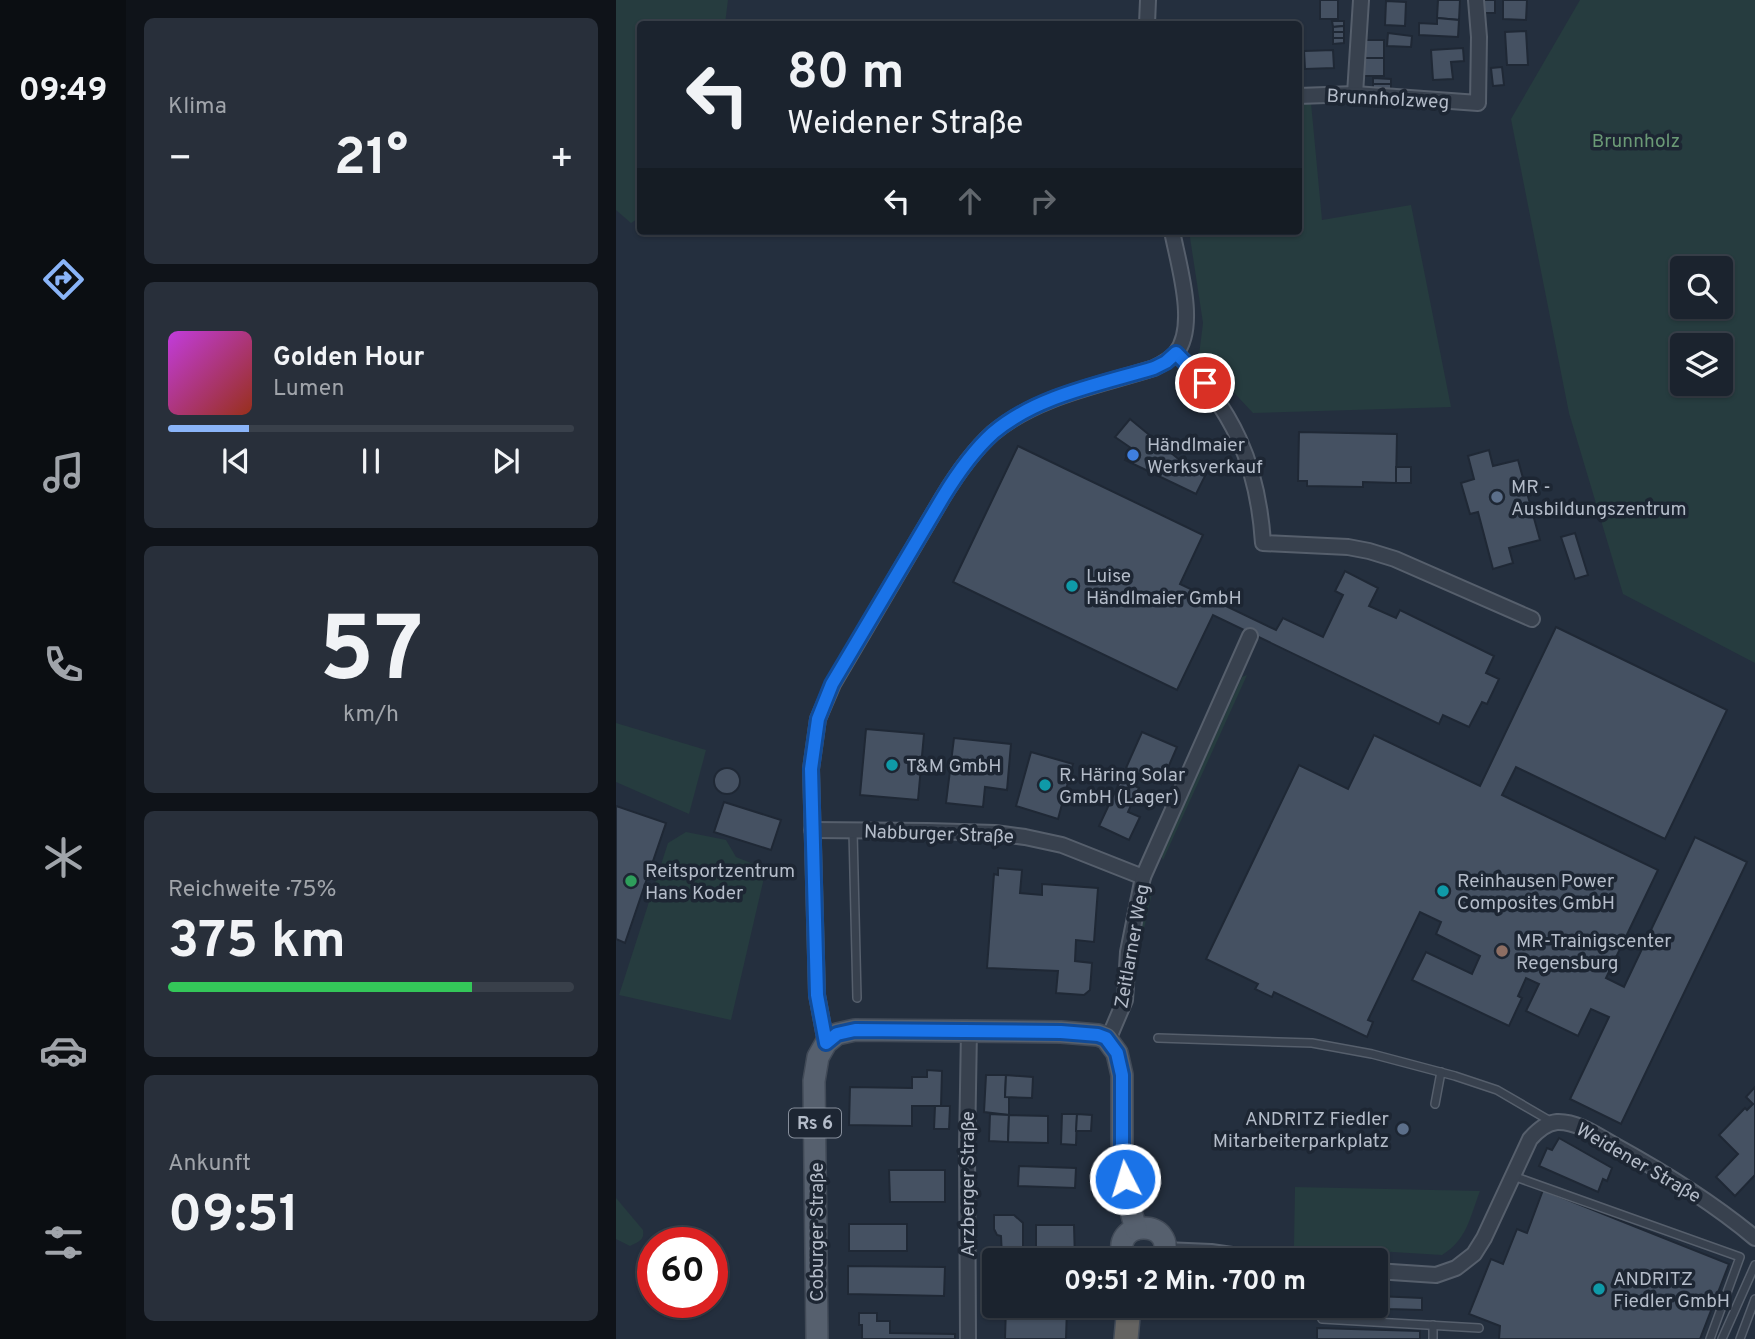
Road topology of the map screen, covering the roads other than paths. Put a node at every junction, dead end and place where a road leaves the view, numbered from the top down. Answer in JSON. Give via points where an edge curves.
{"nodes":[{"id":1,"x":1148,"y":0,"type":"edge"},
{"id":2,"x":1361,"y":0,"type":"edge"},
{"id":3,"x":1476,"y":0,"type":"edge"},
{"id":4,"x":1147,"y":21,"type":"edge"},
{"id":5,"x":1355,"y":94,"type":"junction"},
{"id":6,"x":1302,"y":96,"type":"edge"},
{"id":7,"x":1173,"y":235,"type":"edge"},
{"id":8,"x":1176,"y":353,"type":"junction"},
{"id":9,"x":1532,"y":620,"type":"dead end"},
{"id":10,"x":1251,"y":636,"type":"dead end"},
{"id":11,"x":812,"y":830,"type":"junction"},
{"id":12,"x":853,"y":830,"type":"junction"},
{"id":13,"x":1143,"y":877,"type":"junction"},
{"id":14,"x":857,"y":998,"type":"dead end"},
{"id":15,"x":969,"y":1030,"type":"junction"},
{"id":16,"x":1158,"y":1038,"type":"dead end"},
{"id":17,"x":1108,"y":1040,"type":"junction"},
{"id":18,"x":826,"y":1043,"type":"junction"},
{"id":19,"x":1441,"y":1072,"type":"junction"},
{"id":20,"x":1435,"y":1104,"type":"dead end"},
{"id":21,"x":1553,"y":1122,"type":"junction"},
{"id":22,"x":1513,"y":1176,"type":"junction"},
{"id":23,"x":1136,"y":1229,"type":"junction"},
{"id":24,"x":1755,"y":1238,"type":"edge"},
{"id":25,"x":1124,"y":1248,"type":"edge"},
{"id":26,"x":1164,"y":1248,"type":"edge"},
{"id":27,"x":1755,"y":1265,"type":"edge"},
{"id":28,"x":1388,"y":1272,"type":"edge"},
{"id":29,"x":1755,"y":1299,"type":"edge"},
{"id":30,"x":1128,"y":1318,"type":"edge"},
{"id":31,"x":1322,"y":1319,"type":"dead end"},
{"id":32,"x":1433,"y":1325,"type":"junction"},
{"id":33,"x":1479,"y":1328,"type":"dead end"},
{"id":34,"x":817,"y":1339,"type":"edge"},
{"id":35,"x":968,"y":1339,"type":"edge"},
{"id":36,"x":1126,"y":1339,"type":"edge"},
{"id":37,"x":1433,"y":1339,"type":"edge"},
{"id":38,"x":1710,"y":1339,"type":"edge"},
{"id":39,"x":1722,"y":1339,"type":"edge"},
{"id":40,"x":1740,"y":1339,"type":"edge"}],
"edges":[{"from":1,"to":4,"type":"street"},
{"from":2,"to":5,"type":"street"},
{"from":3,"to":5,"type":"street","name":"Brunnholzweg","via":[[1478,103]]},
{"from":5,"to":6,"type":"street","name":"Brunnholzweg"},
{"from":7,"to":8,"type":"street","via":[[1186,321]]},
{"from":8,"to":9,"type":"street","via":[[1214,394],[1247,455],[1264,543],[1369,551]]},
{"from":8,"to":11,"type":"street","via":[[1154,368],[1028,411],[993,433],[959,471],[825,700],[813,744]]},
{"from":10,"to":13,"type":"street","name":"Zeitlarner Weg"},
{"from":11,"to":12,"type":"street","name":"Nabburger Straße"},
{"from":11,"to":18,"type":"street","via":[[817,995]]},
{"from":12,"to":13,"type":"street","name":"Nabburger Straße","via":[[1025,837],[1062,845]]},
{"from":12,"to":14,"type":"lane"},
{"from":13,"to":17,"type":"street","name":"Zeitlarner Weg","via":[[1128,952],[1125,1000]]},
{"from":15,"to":17,"type":"main road","via":[[1061,1032]]},
{"from":15,"to":18,"type":"main road","via":[[855,1030],[837,1034]]},
{"from":15,"to":35,"type":"street","name":"Arzberger Straße"},
{"from":16,"to":19,"type":"lane","via":[[1312,1042]]},
{"from":17,"to":23,"type":"main road","via":[[1117,1053],[1122,1075],[1122,1157]]},
{"from":18,"to":34,"type":"main road","name":"Coburger Straße","number":"Rs 6","via":[[814,1081]]},
{"from":19,"to":20,"type":"lane"},
{"from":19,"to":21,"type":"lane","via":[[1497,1090]]},
{"from":21,"to":22,"type":"street","via":[[1530,1139]]},
{"from":21,"to":24,"type":"street","name":"Weidener Straße","via":[[1573,1124],[1669,1175]]},
{"from":22,"to":28,"type":"street","via":[[1484,1238],[1457,1268],[1436,1275]]},
{"from":22,"to":38,"type":"lane","via":[[1740,1257]]},
{"from":23,"to":25,"type":"main road"},
{"from":23,"to":26,"type":"main road","via":[[1154,1230],[1163,1238]]},
{"from":27,"to":39,"type":"lane"},
{"from":29,"to":40,"type":"lane"},
{"from":30,"to":36,"type":"highway"},
{"from":31,"to":32,"type":"lane"},
{"from":32,"to":33,"type":"lane"},
{"from":32,"to":37,"type":"lane"}]}
